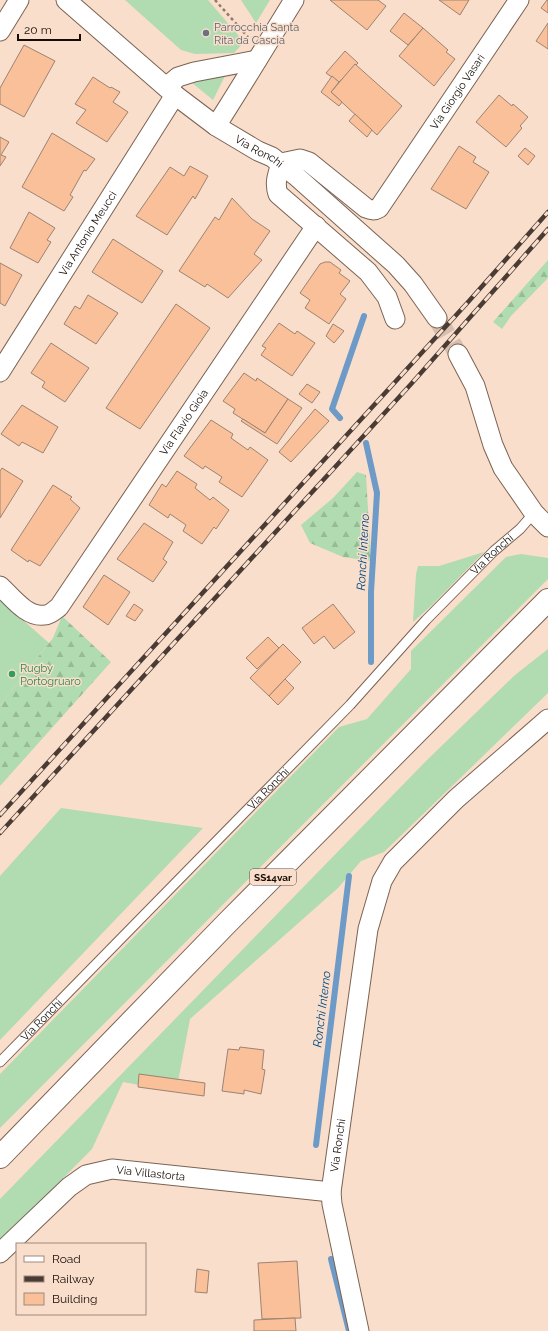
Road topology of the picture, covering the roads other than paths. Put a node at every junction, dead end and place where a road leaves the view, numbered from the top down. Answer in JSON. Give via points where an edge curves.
{"nodes":[{"id":1,"x":19,"y":0,"type":"edge"},
{"id":2,"x":66,"y":0,"type":"edge"},
{"id":3,"x":294,"y":0,"type":"edge"},
{"id":4,"x":519,"y":0,"type":"edge"},
{"id":5,"x":0,"y":31,"type":"edge"},
{"id":6,"x":259,"y":56,"type":"junction"},
{"id":7,"x":171,"y":91,"type":"junction"},
{"id":8,"x":216,"y":126,"type":"junction"},
{"id":9,"x":281,"y":163,"type":"junction"},
{"id":10,"x":316,"y":226,"type":"junction"},
{"id":11,"x":437,"y":318,"type":"tunnel mouth"},
{"id":12,"x":395,"y":319,"type":"dead end"},
{"id":13,"x":458,"y":354,"type":"tunnel mouth"},
{"id":14,"x":0,"y":372,"type":"edge"},
{"id":15,"x":534,"y":513,"type":"junction"},
{"id":16,"x":548,"y":527,"type":"edge"},
{"id":17,"x":0,"y":586,"type":"edge"},
{"id":18,"x":548,"y":600,"type":"edge"},
{"id":19,"x":548,"y":719,"type":"edge"},
{"id":20,"x":0,"y":1062,"type":"edge"},
{"id":21,"x":0,"y":1156,"type":"edge"},
{"id":22,"x":331,"y":1192,"type":"junction"},
{"id":23,"x":0,"y":1253,"type":"edge"},
{"id":24,"x":359,"y":1331,"type":"edge"}],
"edges":[{"from":1,"to":5,"type":"street"},
{"from":2,"to":7,"type":"street","name":"Via Ronchi"},
{"from":3,"to":6,"type":"street"},
{"from":4,"to":9,"type":"street","name":"Via Giorgio Vasari","via":[[379,208],[366,208],[309,162],[300,158]]},
{"from":6,"to":7,"type":"street","via":[[178,76]]},
{"from":6,"to":8,"type":"street"},
{"from":7,"to":8,"type":"street","name":"Via Ronchi"},
{"from":7,"to":14,"type":"street","name":"Via Antonio Meucci"},
{"from":8,"to":9,"type":"street","name":"Via Ronchi"},
{"from":9,"to":10,"type":"street","via":[[276,179],[278,194]]},
{"from":9,"to":11,"type":"street","name":"Via Ronchi","via":[[396,265]]},
{"from":10,"to":12,"type":"street","via":[[368,272],[387,297]]},
{"from":10,"to":17,"type":"street","name":"Via Flavio Gioia","via":[[59,607],[47,615],[35,615]]},
{"from":13,"to":15,"type":"street","via":[[475,386],[503,468]]},
{"from":15,"to":16,"type":"street"},
{"from":15,"to":20,"type":"lane","name":"Via Ronchi","via":[[426,620],[350,705]]},
{"from":18,"to":21,"type":"highway","number":"SS14var"},
{"from":19,"to":22,"type":"street","name":"Via Ronchi","via":[[456,799],[393,862],[382,881],[368,929]]},
{"from":22,"to":23,"type":"street","name":"Via Villastorta","via":[[112,1169],[86,1175],[69,1186]]},
{"from":22,"to":24,"type":"street","name":"Via Ronchi"}]}
